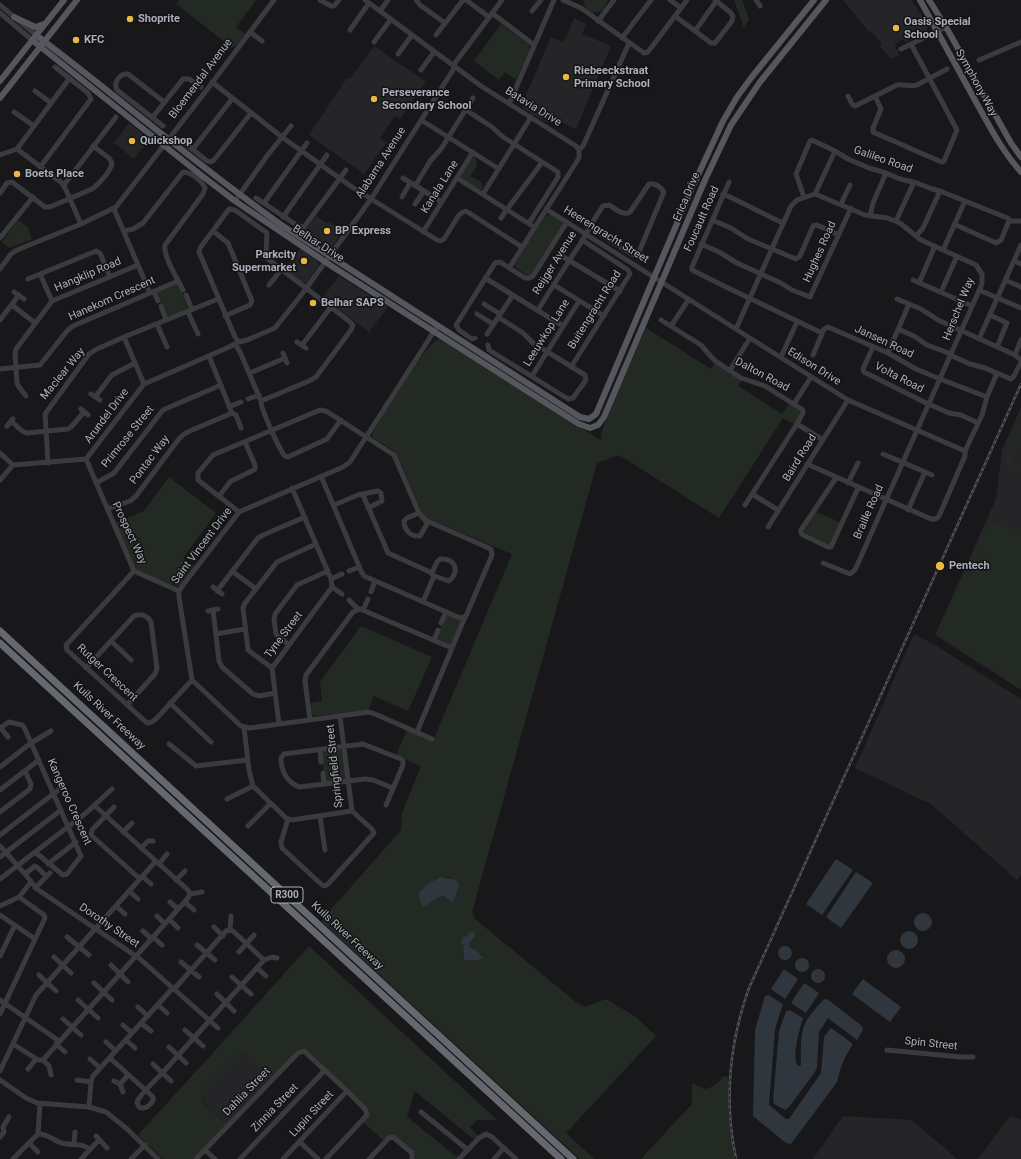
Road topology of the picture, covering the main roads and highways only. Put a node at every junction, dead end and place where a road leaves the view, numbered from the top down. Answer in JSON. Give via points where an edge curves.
{"nodes":[{"id":1,"x":64,"y":0,"type":"edge"},
{"id":2,"x":77,"y":0,"type":"edge"},
{"id":3,"x":814,"y":0,"type":"edge"},
{"id":4,"x":826,"y":0,"type":"edge"},
{"id":5,"x":920,"y":0,"type":"edge"},
{"id":6,"x":929,"y":0,"type":"edge"},
{"id":7,"x":14,"y":17,"type":"road end"},
{"id":8,"x":63,"y":17,"type":"junction"},
{"id":9,"x":48,"y":21,"type":"junction"},
{"id":10,"x":34,"y":38,"type":"junction"},
{"id":11,"x":42,"y":44,"type":"junction"},
{"id":12,"x":58,"y":53,"type":"junction"},
{"id":13,"x":31,"y":59,"type":"junction"},
{"id":14,"x":62,"y":63,"type":"junction"},
{"id":15,"x":0,"y":81,"type":"edge"},
{"id":16,"x":0,"y":98,"type":"edge"},
{"id":17,"x":166,"y":142,"type":"junction"},
{"id":18,"x":1021,"y":157,"type":"edge"},
{"id":19,"x":1021,"y":172,"type":"edge"},
{"id":20,"x":328,"y":259,"type":"junction"},
{"id":21,"x":436,"y":328,"type":"junction"},
{"id":22,"x":596,"y":414,"type":"joint"},
{"id":23,"x":601,"y":422,"type":"joint"},
{"id":24,"x":0,"y":631,"type":"edge"},
{"id":25,"x":0,"y":643,"type":"edge"},
{"id":26,"x":561,"y":1159,"type":"edge"},
{"id":27,"x":573,"y":1159,"type":"edge"}],
"edges":[{"from":1,"to":9,"type":"main road"},
{"from":2,"to":8,"type":"main road"},
{"from":3,"to":22,"type":"main road","name":"Erica Drive","via":[[751,78],[723,121]]},
{"from":4,"to":23,"type":"main road","name":"Erica Drive","via":[[760,82],[736,117],[714,161]]},
{"from":5,"to":19,"type":"main road","name":"Symphony Way","via":[[995,137]]},
{"from":6,"to":18,"type":"main road","name":"Symphony Way"},
{"from":7,"to":9,"type":"main road","via":[[35,27]]},
{"from":8,"to":11,"type":"main road"},
{"from":8,"to":12,"type":"main road","via":[[52,41]]},
{"from":9,"to":10,"type":"main road"},
{"from":10,"to":11,"type":"main road"},
{"from":10,"to":15,"type":"main road"},
{"from":11,"to":12,"type":"main road","name":"Belhar Drive"},
{"from":11,"to":13,"type":"main road"},
{"from":11,"to":14,"type":"main road","name":"Belhar Drive"},
{"from":12,"to":17,"type":"main road","name":"Belhar Drive"},
{"from":13,"to":14,"type":"main road","via":[[43,54]]},
{"from":13,"to":16,"type":"main road"},
{"from":14,"to":17,"type":"main road","name":"Belhar Drive"},
{"from":17,"to":20,"type":"main road","name":"Belhar Drive"},
{"from":17,"to":20,"type":"main road","name":"Belhar Drive","via":[[201,175],[235,201]]},
{"from":20,"to":21,"type":"main road","name":"Belhar Drive"},
{"from":21,"to":22,"type":"main road","name":"Belhar Drive","via":[[580,417],[588,419]]},
{"from":21,"to":23,"type":"main road","name":"Belhar Drive","via":[[579,424],[590,428]]},
{"from":24,"to":27,"type":"highway","name":"Kuils River Freeway","number":"R300"},
{"from":25,"to":26,"type":"highway","name":"Kuils River Freeway","number":"R300"}]}
